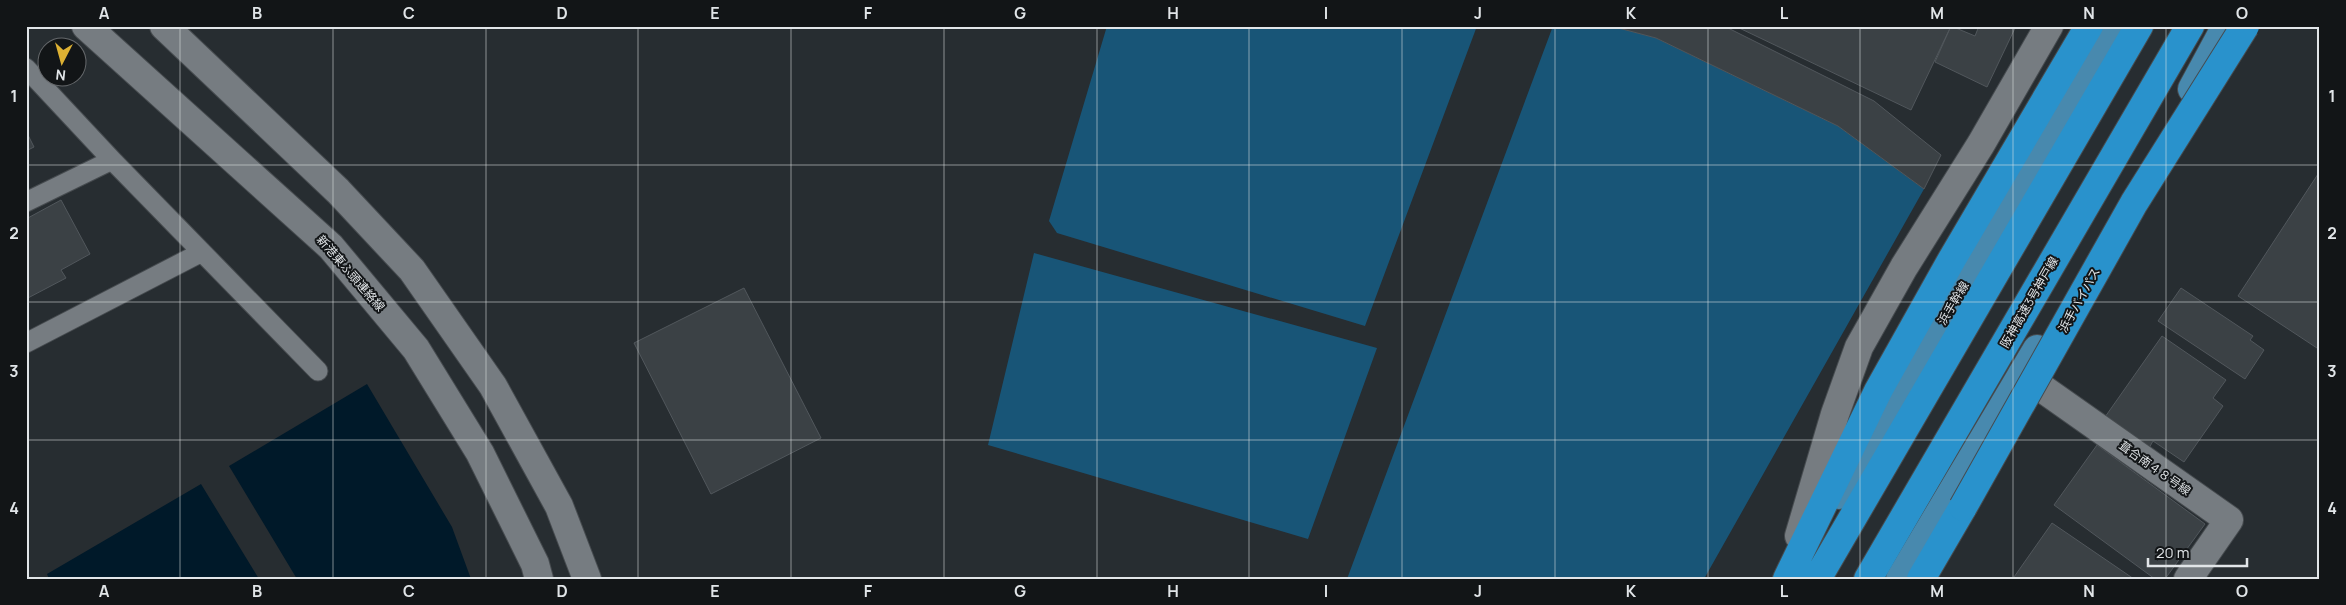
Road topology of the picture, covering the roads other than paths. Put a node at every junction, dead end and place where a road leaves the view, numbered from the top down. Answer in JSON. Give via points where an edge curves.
{"nodes":[{"id":1,"x":86,"y":26,"type":"edge"},
{"id":2,"x":164,"y":26,"type":"edge"},
{"id":3,"x":2049,"y":26,"type":"edge"},
{"id":4,"x":2089,"y":26,"type":"edge"},
{"id":5,"x":2116,"y":26,"type":"edge"},
{"id":6,"x":2139,"y":26,"type":"edge"},
{"id":7,"x":2190,"y":26,"type":"edge"},
{"id":8,"x":2226,"y":26,"type":"edge"},
{"id":9,"x":2245,"y":26,"type":"edge"},
{"id":10,"x":26,"y":68,"type":"edge"},
{"id":11,"x":112,"y":160,"type":"junction"},
{"id":12,"x":26,"y":202,"type":"edge"},
{"id":13,"x":202,"y":252,"type":"junction"},
{"id":14,"x":26,"y":343,"type":"edge"},
{"id":15,"x":318,"y":371,"type":"dead end"},
{"id":16,"x":2022,"y":374,"type":"junction"},
{"id":17,"x":539,"y":579,"type":"edge"},
{"id":18,"x":587,"y":579,"type":"edge"},
{"id":19,"x":1787,"y":579,"type":"edge"},
{"id":20,"x":1818,"y":579,"type":"edge"},
{"id":21,"x":1868,"y":579,"type":"edge"},
{"id":22,"x":1900,"y":579,"type":"edge"},
{"id":23,"x":1921,"y":579,"type":"edge"},
{"id":24,"x":2188,"y":579,"type":"edge"}],
"edges":[{"from":1,"to":17,"type":"street","name":"新港東ふ頭連絡線","via":[[331,247],[416,348],[480,453],[535,564]]},
{"from":2,"to":18,"type":"street","via":[[338,191],[412,270],[494,386],[559,506]]},
{"from":3,"to":19,"type":"street","via":[[1859,347],[1835,414]]},
{"from":4,"to":19,"type":"highway","via":[[1878,391]]},
{"from":5,"to":19,"type":"main road","name":"浜手幹線"},
{"from":6,"to":20,"type":"highway"},
{"from":7,"to":21,"type":"highway","name":"阪神高速3号神戸線"},
{"from":8,"to":16,"type":"main road","via":[[2184,104]]},
{"from":9,"to":23,"type":"highway","name":"浜手バイパス","bridge":true,"via":[[2134,204]]},
{"from":10,"to":11,"type":"lane"},
{"from":11,"to":12,"type":"lane"},
{"from":11,"to":13,"type":"lane"},
{"from":13,"to":14,"type":"lane"},
{"from":13,"to":15,"type":"lane"},
{"from":16,"to":22,"type":"main road"},
{"from":16,"to":24,"type":"street","name":"葺合南４８号線","via":[[2229,520]]}]}
